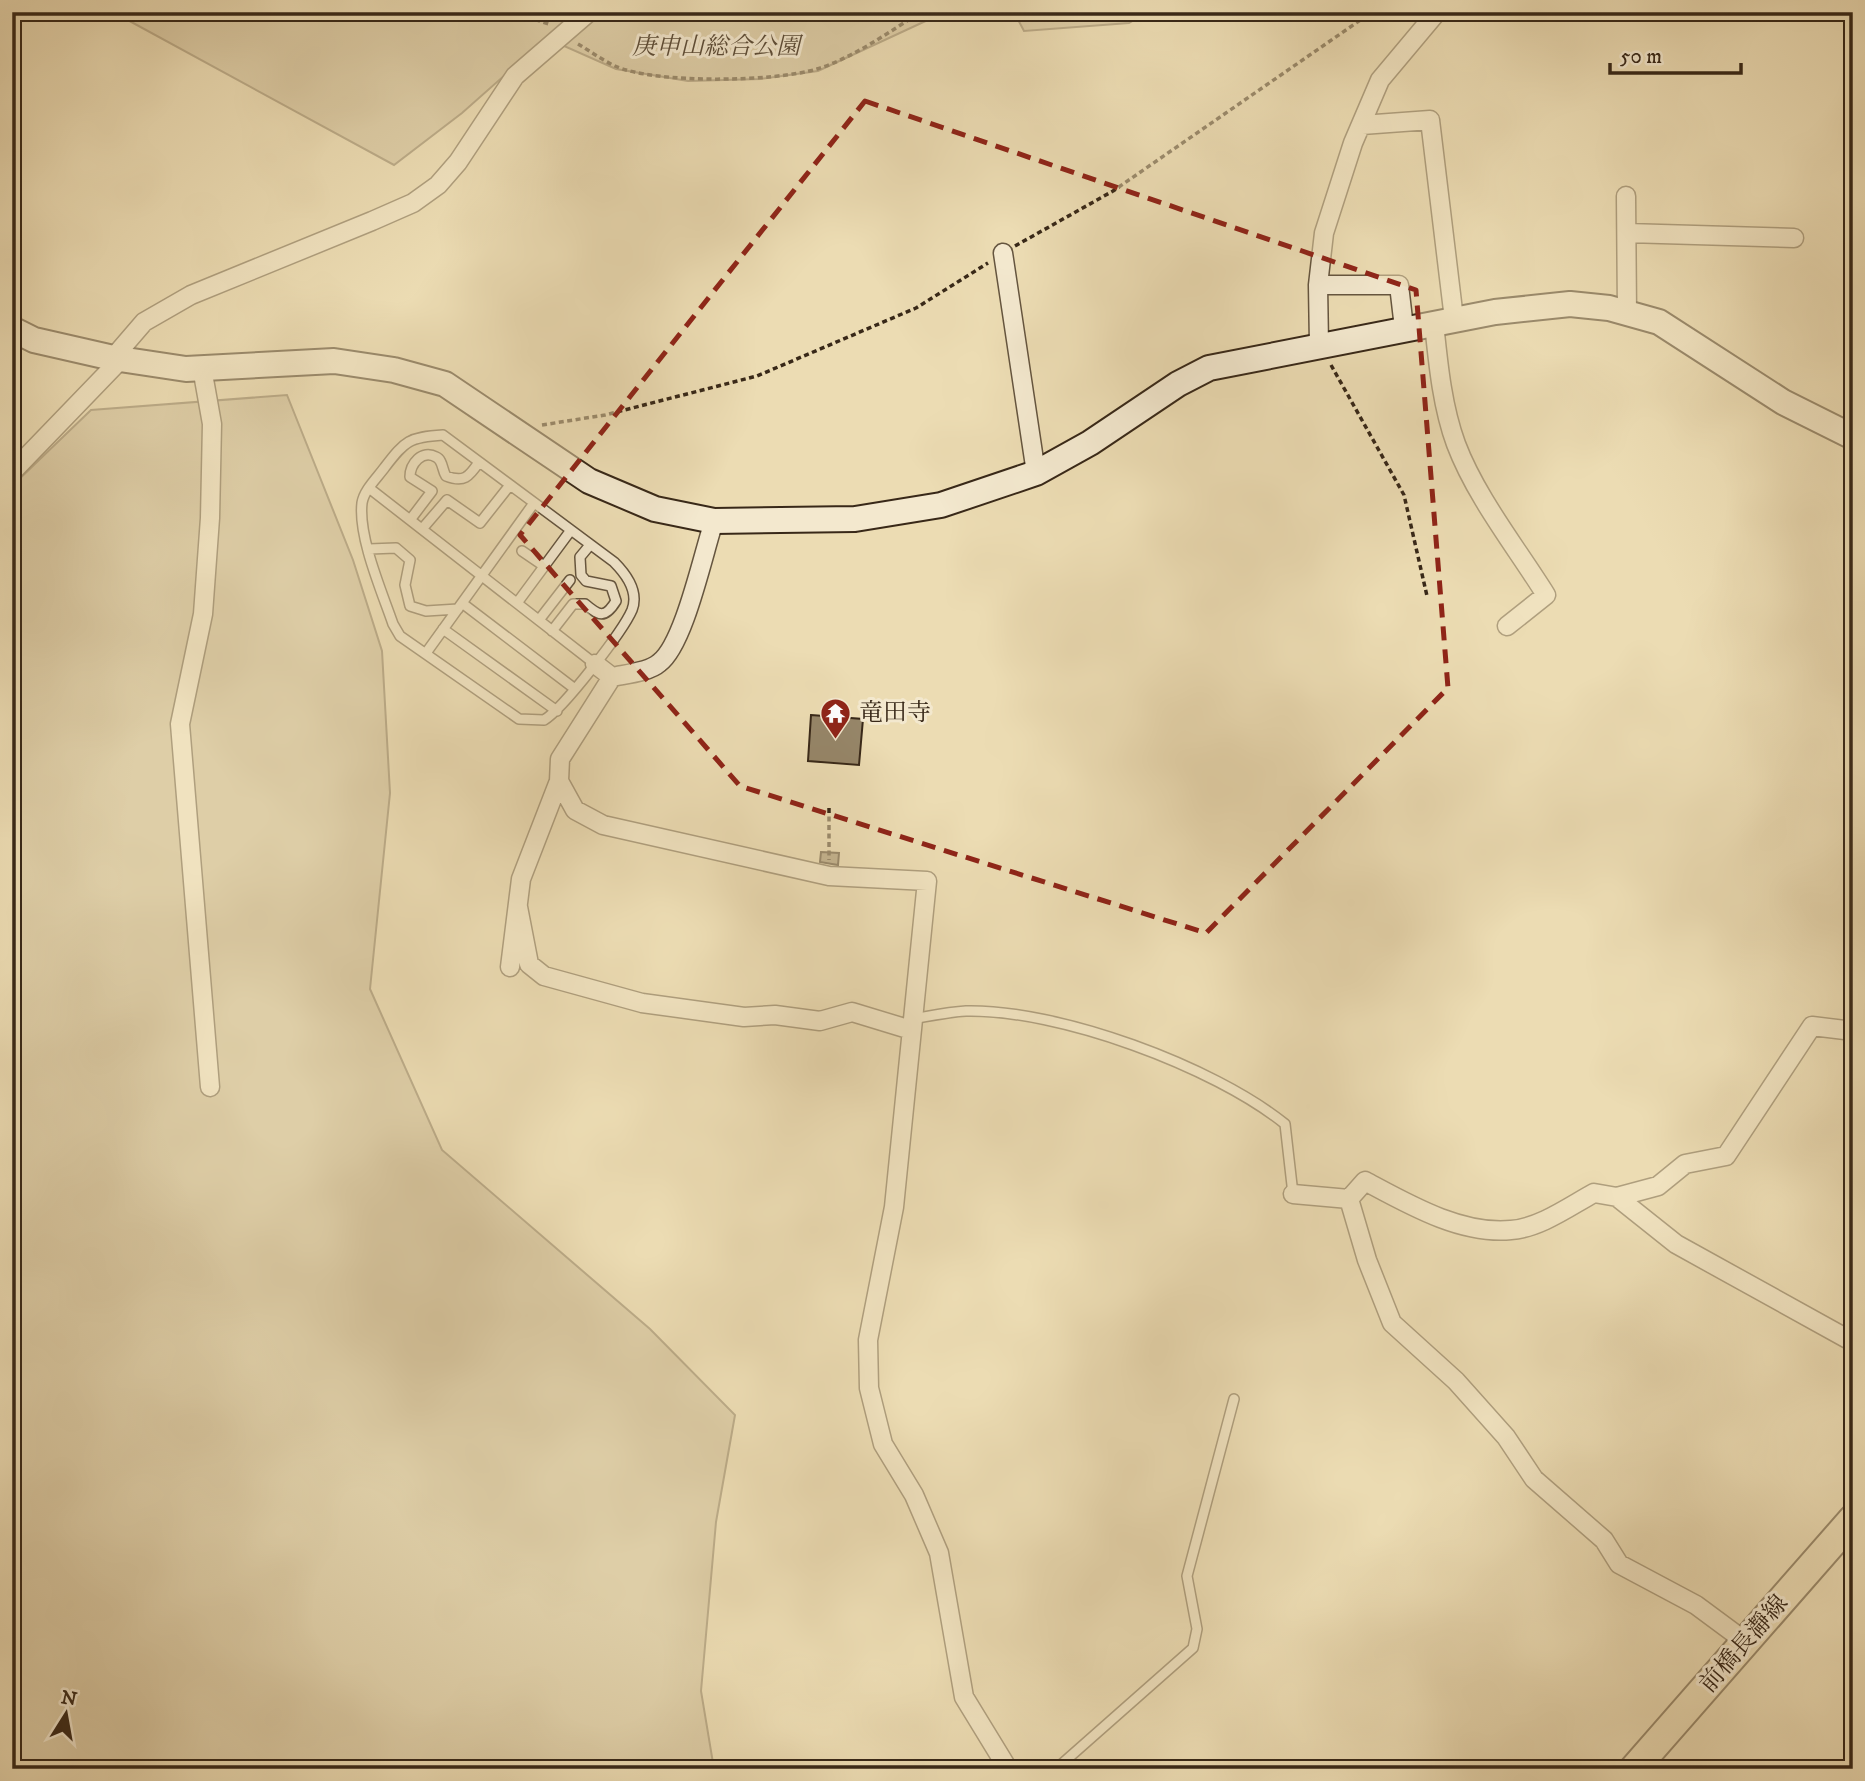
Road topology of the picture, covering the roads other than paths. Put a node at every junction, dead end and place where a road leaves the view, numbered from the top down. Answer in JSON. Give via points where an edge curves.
{"nodes":[{"id":1,"x":589,"y":12,"type":"edge"},
{"id":2,"x":1437,"y":12,"type":"edge"},
{"id":3,"x":1362,"y":125,"type":"junction"},
{"id":4,"x":1626,"y":196,"type":"dead end"},
{"id":5,"x":1627,"y":233,"type":"junction"},
{"id":6,"x":1794,"y":238,"type":"dead end"},
{"id":7,"x":1003,"y":253,"type":"road end"},
{"id":8,"x":1318,"y":285,"type":"junction"},
{"id":9,"x":1627,"y":313,"type":"junction"},
{"id":10,"x":1444,"y":321,"type":"junction"},
{"id":11,"x":1404,"y":328,"type":"junction"},
{"id":12,"x":12,"y":329,"type":"edge"},
{"id":13,"x":1319,"y":345,"type":"junction"},
{"id":14,"x":117,"y":359,"type":"junction"},
{"id":15,"x":202,"y":368,"type":"junction"},
{"id":16,"x":1853,"y":437,"type":"edge"},
{"id":17,"x":479,"y":462,"type":"junction"},
{"id":18,"x":12,"y":472,"type":"edge"},
{"id":19,"x":1036,"y":473,"type":"junction"},
{"id":20,"x":510,"y":485,"type":"junction"},
{"id":21,"x":369,"y":488,"type":"junction"},
{"id":22,"x":534,"y":503,"type":"junction"},
{"id":23,"x":410,"y":520,"type":"junction"},
{"id":24,"x":714,"y":521,"type":"junction"},
{"id":25,"x":422,"y":529,"type":"junction"},
{"id":26,"x":570,"y":530,"type":"junction"},
{"id":27,"x":590,"y":545,"type":"junction"},
{"id":28,"x":369,"y":549,"type":"junction"},
{"id":29,"x":522,"y":551,"type":"dead end"},
{"id":30,"x":544,"y":566,"type":"junction"},
{"id":31,"x":482,"y":576,"type":"junction"},
{"id":32,"x":570,"y":580,"type":"dead end"},
{"id":33,"x":517,"y":603,"type":"junction"},
{"id":34,"x":460,"y":606,"type":"junction"},
{"id":35,"x":539,"y":620,"type":"junction"},
{"id":36,"x":1507,"y":626,"type":"dead end"},
{"id":37,"x":443,"y":629,"type":"junction"},
{"id":38,"x":552,"y":631,"type":"junction"},
{"id":39,"x":426,"y":653,"type":"junction"},
{"id":40,"x":595,"y":664,"type":"junction"},
{"id":41,"x":612,"y":677,"type":"junction"},
{"id":42,"x":575,"y":689,"type":"junction"},
{"id":43,"x":557,"y":711,"type":"junction"},
{"id":44,"x":559,"y":781,"type":"junction"},
{"id":45,"x":518,"y":907,"type":"junction"},
{"id":46,"x":510,"y":967,"type":"dead end"},
{"id":47,"x":912,"y":1025,"type":"junction"},
{"id":48,"x":1853,"y":1031,"type":"edge"},
{"id":49,"x":210,"y":1087,"type":"dead end"},
{"id":50,"x":1293,"y":1194,"type":"joint"},
{"id":51,"x":1617,"y":1197,"type":"junction"},
{"id":52,"x":1349,"y":1199,"type":"junction"},
{"id":53,"x":1853,"y":1342,"type":"edge"},
{"id":54,"x":1234,"y":1399,"type":"dead end"},
{"id":55,"x":1853,"y":1519,"type":"edge"},
{"id":56,"x":1745,"y":1642,"type":"junction"},
{"id":57,"x":1008,"y":1769,"type":"edge"},
{"id":58,"x":1056,"y":1769,"type":"edge"},
{"id":59,"x":1634,"y":1769,"type":"edge"}],
"edges":[{"from":1,"to":14,"type":"street","via":[[515,76],[458,162],[413,203],[191,295],[144,322]]},
{"from":2,"to":3,"type":"street","via":[[1380,80]]},
{"from":3,"to":8,"type":"street","via":[[1324,233]]},
{"from":3,"to":10,"type":"street","via":[[1430,120]]},
{"from":4,"to":5,"type":"street"},
{"from":5,"to":6,"type":"street"},
{"from":5,"to":9,"type":"street"},
{"from":7,"to":19,"type":"street"},
{"from":8,"to":11,"type":"street","via":[[1399,285]]},
{"from":8,"to":13,"type":"street"},
{"from":9,"to":10,"type":"street","via":[[1570,304]]},
{"from":9,"to":16,"type":"street","via":[[1659,322],[1783,402]]},
{"from":10,"to":11,"type":"street"},
{"from":10,"to":36,"type":"street","via":[[1440,373],[1456,443],[1546,595]]},
{"from":11,"to":13,"type":"street"},
{"from":12,"to":14,"type":"street","via":[[34,340]]},
{"from":13,"to":19,"type":"street","via":[[1209,368]]},
{"from":14,"to":15,"type":"street"},
{"from":14,"to":18,"type":"street"},
{"from":15,"to":24,"type":"street","via":[[334,361],[445,384],[589,481],[656,509]]},
{"from":15,"to":49,"type":"street","via":[[212,424],[210,517],[203,614],[180,724]]},
{"from":17,"to":20,"type":"lane"},
{"from":17,"to":21,"type":"lane","via":[[443,435],[416,437],[402,445]]},
{"from":17,"to":23,"type":"lane","via":[[470,477],[459,480],[446,477],[436,456],[422,456],[413,465],[411,477],[432,491]]},
{"from":19,"to":24,"type":"street","via":[[941,505],[855,519]]},
{"from":20,"to":22,"type":"lane"},
{"from":20,"to":25,"type":"lane","via":[[480,523],[447,500]]},
{"from":21,"to":23,"type":"lane"},
{"from":21,"to":28,"type":"lane","via":[[362,502]]},
{"from":22,"to":26,"type":"lane"},
{"from":22,"to":31,"type":"lane"},
{"from":23,"to":25,"type":"lane"},
{"from":24,"to":41,"type":"street","via":[[672,649],[658,665]]},
{"from":25,"to":31,"type":"lane"},
{"from":26,"to":27,"type":"lane"},
{"from":26,"to":30,"type":"lane"},
{"from":27,"to":38,"type":"lane","via":[[580,557],[581,575],[611,586],[616,601],[600,615],[585,604],[573,604]]},
{"from":27,"to":40,"type":"lane","via":[[626,574],[633,598],[632,610]]},
{"from":28,"to":34,"type":"lane","via":[[396,548],[410,560],[405,585],[410,606],[426,611]]},
{"from":28,"to":39,"type":"lane","via":[[393,624],[400,636]]},
{"from":29,"to":30,"type":"lane"},
{"from":30,"to":33,"type":"lane"},
{"from":31,"to":33,"type":"lane"},
{"from":31,"to":34,"type":"lane"},
{"from":32,"to":35,"type":"lane"},
{"from":33,"to":35,"type":"lane"},
{"from":34,"to":37,"type":"lane"},
{"from":34,"to":42,"type":"lane"},
{"from":35,"to":38,"type":"lane"},
{"from":37,"to":39,"type":"lane"},
{"from":37,"to":43,"type":"lane"},
{"from":38,"to":40,"type":"lane"},
{"from":39,"to":43,"type":"lane","via":[[519,719],[544,720]]},
{"from":40,"to":41,"type":"street"},
{"from":40,"to":42,"type":"lane"},
{"from":41,"to":44,"type":"street","via":[[560,759]]},
{"from":42,"to":43,"type":"lane"},
{"from":44,"to":45,"type":"street","via":[[522,879]]},
{"from":44,"to":47,"type":"street","via":[[575,810],[603,825],[829,876],[927,881]]},
{"from":45,"to":46,"type":"street"},
{"from":45,"to":47,"type":"street","via":[[529,964],[544,976],[642,1003],[744,1017],[775,1015],[820,1021],[852,1012]]},
{"from":47,"to":50,"type":"lane","via":[[965,1011],[1012,1014],[1065,1025],[1172,1062],[1263,1107],[1285,1124]]},
{"from":47,"to":57,"type":"street","via":[[894,1207],[868,1340],[869,1388],[883,1444],[914,1495],[939,1553],[964,1697]]},
{"from":48,"to":51,"type":"street","via":[[1812,1026],[1726,1156],[1685,1164],[1658,1186]]},
{"from":50,"to":52,"type":"street"},
{"from":51,"to":52,"type":"street","via":[[1594,1193],[1555,1215],[1512,1230],[1473,1226],[1429,1213],[1365,1181]]},
{"from":51,"to":53,"type":"street","via":[[1676,1244]]},
{"from":52,"to":56,"type":"street","via":[[1392,1323],[1456,1381],[1506,1437],[1534,1479],[1604,1540],[1619,1564],[1696,1605]]},
{"from":54,"to":58,"type":"lane","via":[[1187,1576],[1197,1629],[1193,1648]]},
{"from":55,"to":56,"type":"main road","name":"前橋長瀞線"},
{"from":56,"to":59,"type":"main road","name":"前橋長瀞線"}]}
